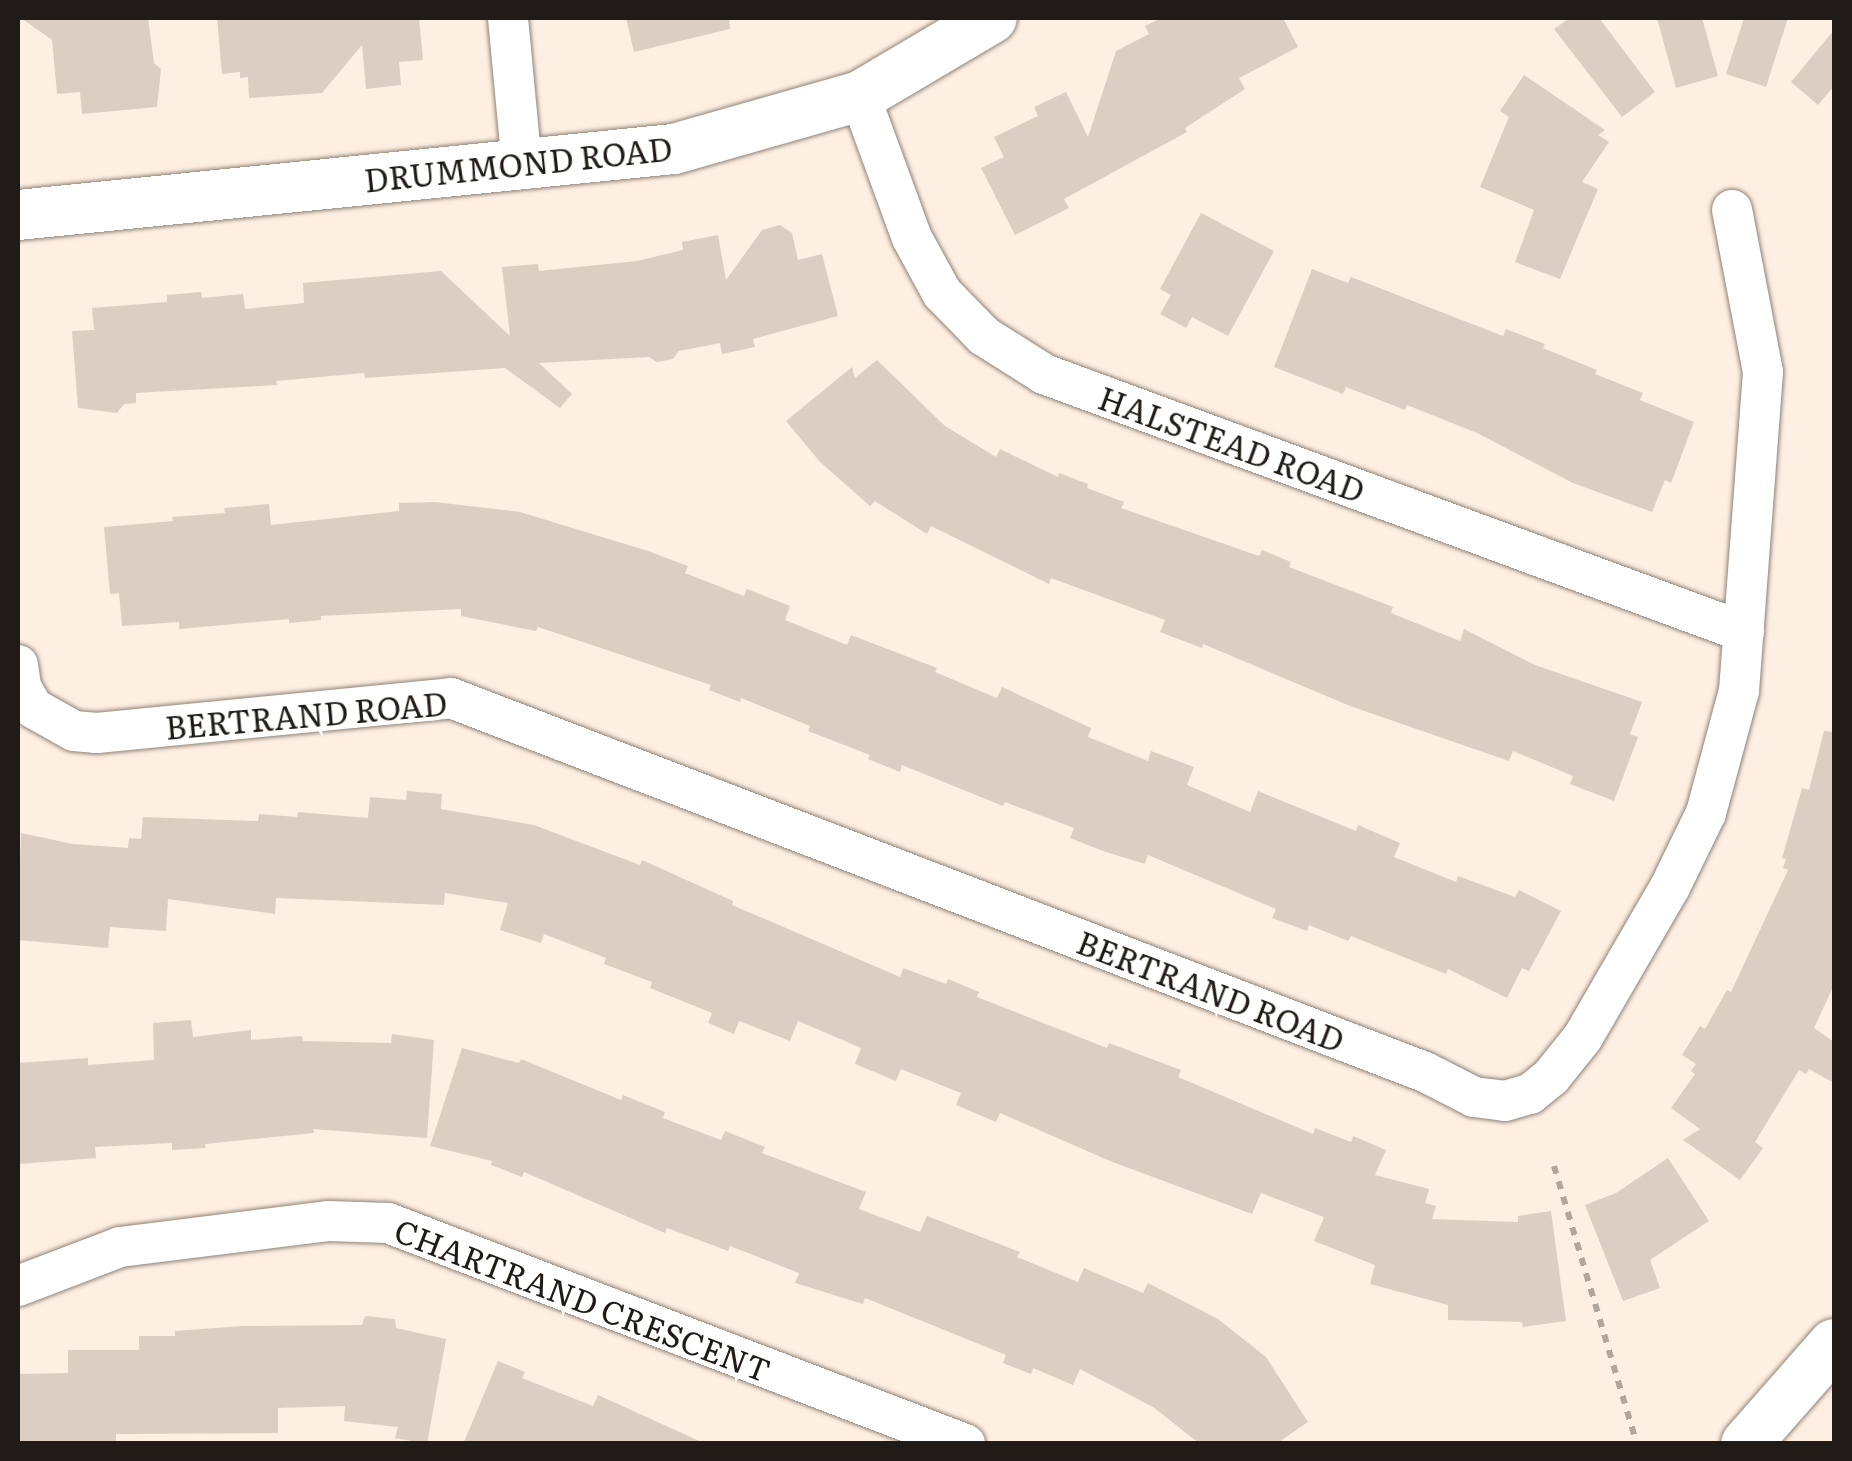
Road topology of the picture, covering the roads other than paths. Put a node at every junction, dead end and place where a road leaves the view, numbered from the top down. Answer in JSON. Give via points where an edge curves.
{"nodes":[{"id":1,"x":508,"y":18,"type":"edge"},
{"id":2,"x":992,"y":18,"type":"edge"},
{"id":3,"x":860,"y":96,"type":"junction"},
{"id":4,"x":522,"y":165,"type":"junction"},
{"id":5,"x":1732,"y":210,"type":"dead end"},
{"id":6,"x":18,"y":214,"type":"edge"},
{"id":7,"x":1744,"y":632,"type":"junction"},
{"id":8,"x":18,"y":665,"type":"edge"},
{"id":9,"x":18,"y":1286,"type":"edge"},
{"id":10,"x":1834,"y":1344,"type":"edge"},
{"id":11,"x":965,"y":1444,"type":"edge"},
{"id":12,"x":1746,"y":1444,"type":"edge"}],
"edges":[{"from":1,"to":4,"type":"street"},
{"from":2,"to":3,"type":"street","name":"DRUMMOND ROAD"},
{"from":3,"to":4,"type":"street","name":"DRUMMOND ROAD","via":[[674,149]]},
{"from":3,"to":7,"type":"street","name":"HALSTEAD ROAD","via":[[912,238],[942,293],[984,336],[1044,374]]},
{"from":4,"to":6,"type":"street","name":"DRUMMOND ROAD"},
{"from":5,"to":7,"type":"street","name":"BERTRAND ROAD","via":[[1763,372]]},
{"from":7,"to":8,"type":"street","name":"BERTRAND ROAD","via":[[1738,692],[1706,813],[1670,887],[1583,1037],[1551,1077],[1530,1094],[1505,1101],[1474,1097],[1406,1065],[451,698],[98,733],[74,730],[33,708]]},
{"from":9,"to":11,"type":"street","name":"CHARTRAND CRESCENT","via":[[120,1248],[329,1221],[388,1223]]},
{"from":10,"to":12,"type":"street"}]}
